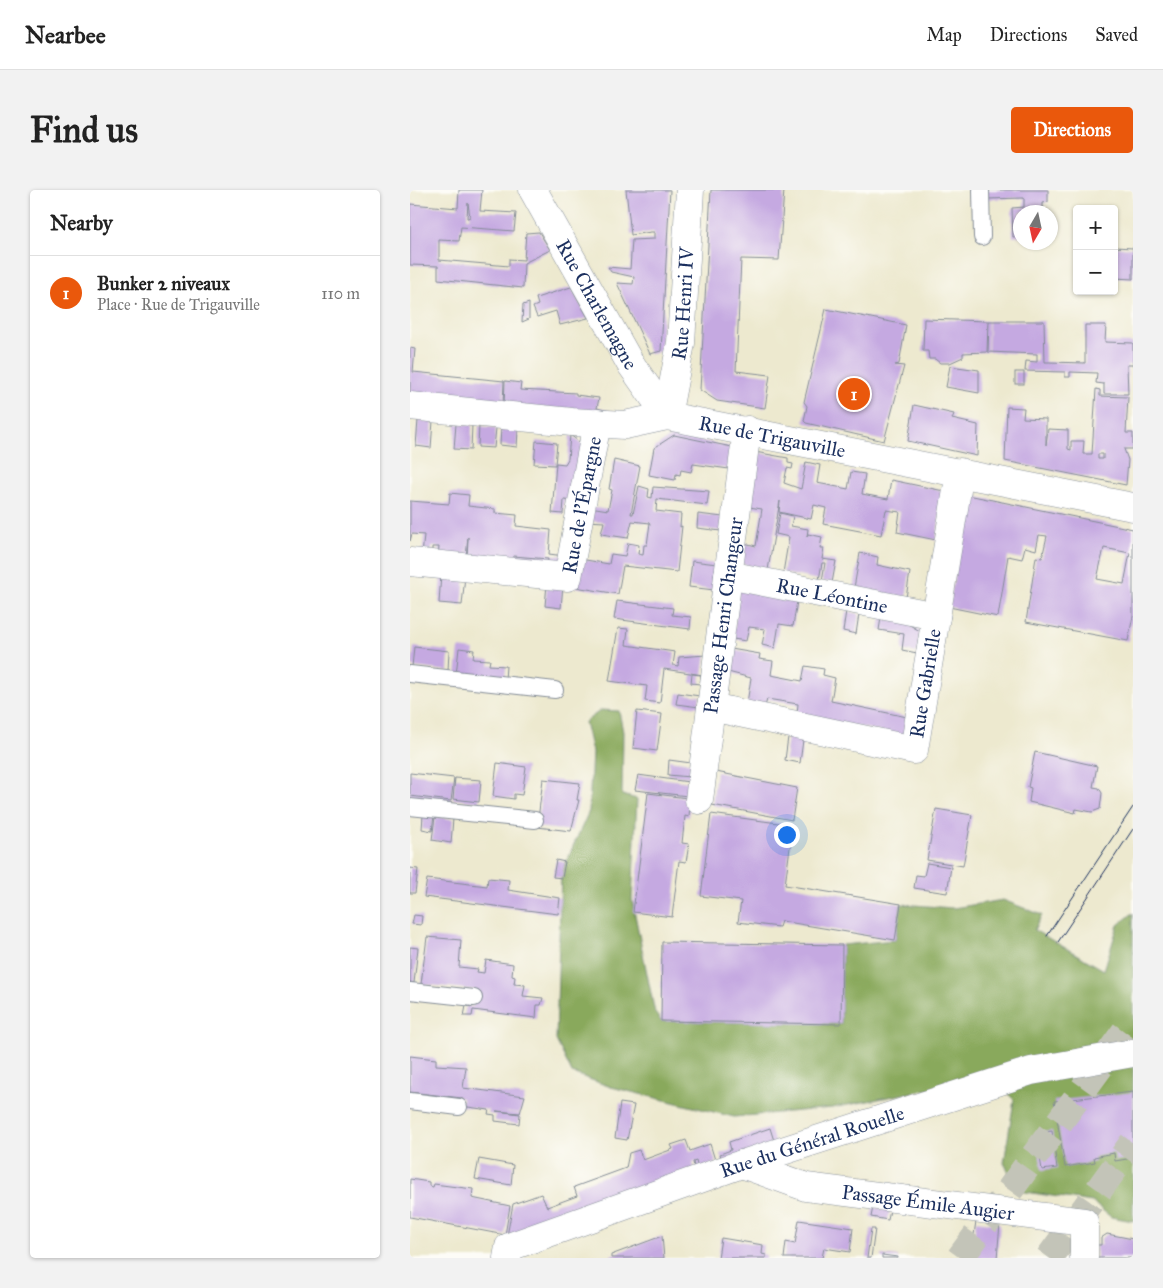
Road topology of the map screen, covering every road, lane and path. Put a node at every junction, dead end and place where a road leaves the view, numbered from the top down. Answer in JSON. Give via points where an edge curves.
{"nodes":[{"id":1,"x":533,"y":190,"type":"edge"},
{"id":2,"x":690,"y":190,"type":"edge"},
{"id":3,"x":981,"y":190,"type":"edge"},
{"id":4,"x":982,"y":237,"type":"dead end"},
{"id":5,"x":410,"y":406,"type":"edge"},
{"id":6,"x":667,"y":416,"type":"junction"},
{"id":7,"x":597,"y":424,"type":"junction"},
{"id":8,"x":747,"y":430,"type":"junction"},
{"id":9,"x":960,"y":472,"type":"junction"},
{"id":10,"x":1133,"y":507,"type":"edge"},
{"id":11,"x":410,"y":562,"type":"edge"},
{"id":12,"x":728,"y":574,"type":"junction"},
{"id":13,"x":936,"y":616,"type":"junction"},
{"id":14,"x":410,"y":674,"type":"edge"},
{"id":15,"x":555,"y":690,"type":"dead end"},
{"id":16,"x":711,"y":707,"type":"junction"},
{"id":17,"x":699,"y":800,"type":"dead end"},
{"id":18,"x":410,"y":806,"type":"edge"},
{"id":19,"x":535,"y":820,"type":"dead end"},
{"id":20,"x":410,"y":991,"type":"edge"},
{"id":21,"x":474,"y":998,"type":"dead end"},
{"id":22,"x":1133,"y":1053,"type":"edge"},
{"id":23,"x":410,"y":1101,"type":"edge"},
{"id":24,"x":459,"y":1107,"type":"dead end"},
{"id":25,"x":742,"y":1164,"type":"junction"},
{"id":26,"x":507,"y":1258,"type":"edge"},
{"id":27,"x":1084,"y":1258,"type":"edge"}],
"edges":[{"from":1,"to":6,"type":"street","name":"Rue Charlemagne","via":[[630,363]]},
{"from":2,"to":6,"type":"street","name":"Rue Henri IV","via":[[681,343]]},
{"from":3,"to":4,"type":"lane"},
{"from":5,"to":7,"type":"street","name":"Rue de Trigauville"},
{"from":6,"to":7,"type":"street","name":"Rue de Trigauville","via":[[624,425]]},
{"from":6,"to":8,"type":"street","name":"Rue de Trigauville"},
{"from":7,"to":11,"type":"street","name":"Rue de l'Épargne","via":[[568,577]]},
{"from":8,"to":9,"type":"street","name":"Rue de Trigauville"},
{"from":8,"to":12,"type":"street","name":"Passage Henri Changeur"},
{"from":9,"to":10,"type":"street","name":"Rue de Trigauville"},
{"from":9,"to":13,"type":"street","name":"Rue Gabrielle"},
{"from":12,"to":13,"type":"street","name":"Rue Léontine"},
{"from":12,"to":16,"type":"street","name":"Passage Henri Changeur"},
{"from":13,"to":16,"type":"street","name":"Rue Gabrielle","via":[[914,750]]},
{"from":14,"to":15,"type":"lane"},
{"from":16,"to":17,"type":"street","name":"Passage Henri Changeur"},
{"from":18,"to":19,"type":"lane"},
{"from":20,"to":21,"type":"lane"},
{"from":22,"to":25,"type":"street","name":"Rue du Général Rouelle","via":[[1031,1071]]},
{"from":23,"to":24,"type":"lane"},
{"from":25,"to":26,"type":"street","name":"Rue du Général Rouelle","via":[[509,1247]]},
{"from":25,"to":27,"type":"street","name":"Passage Émile Augier","via":[[806,1187],[1084,1222]]}]}
